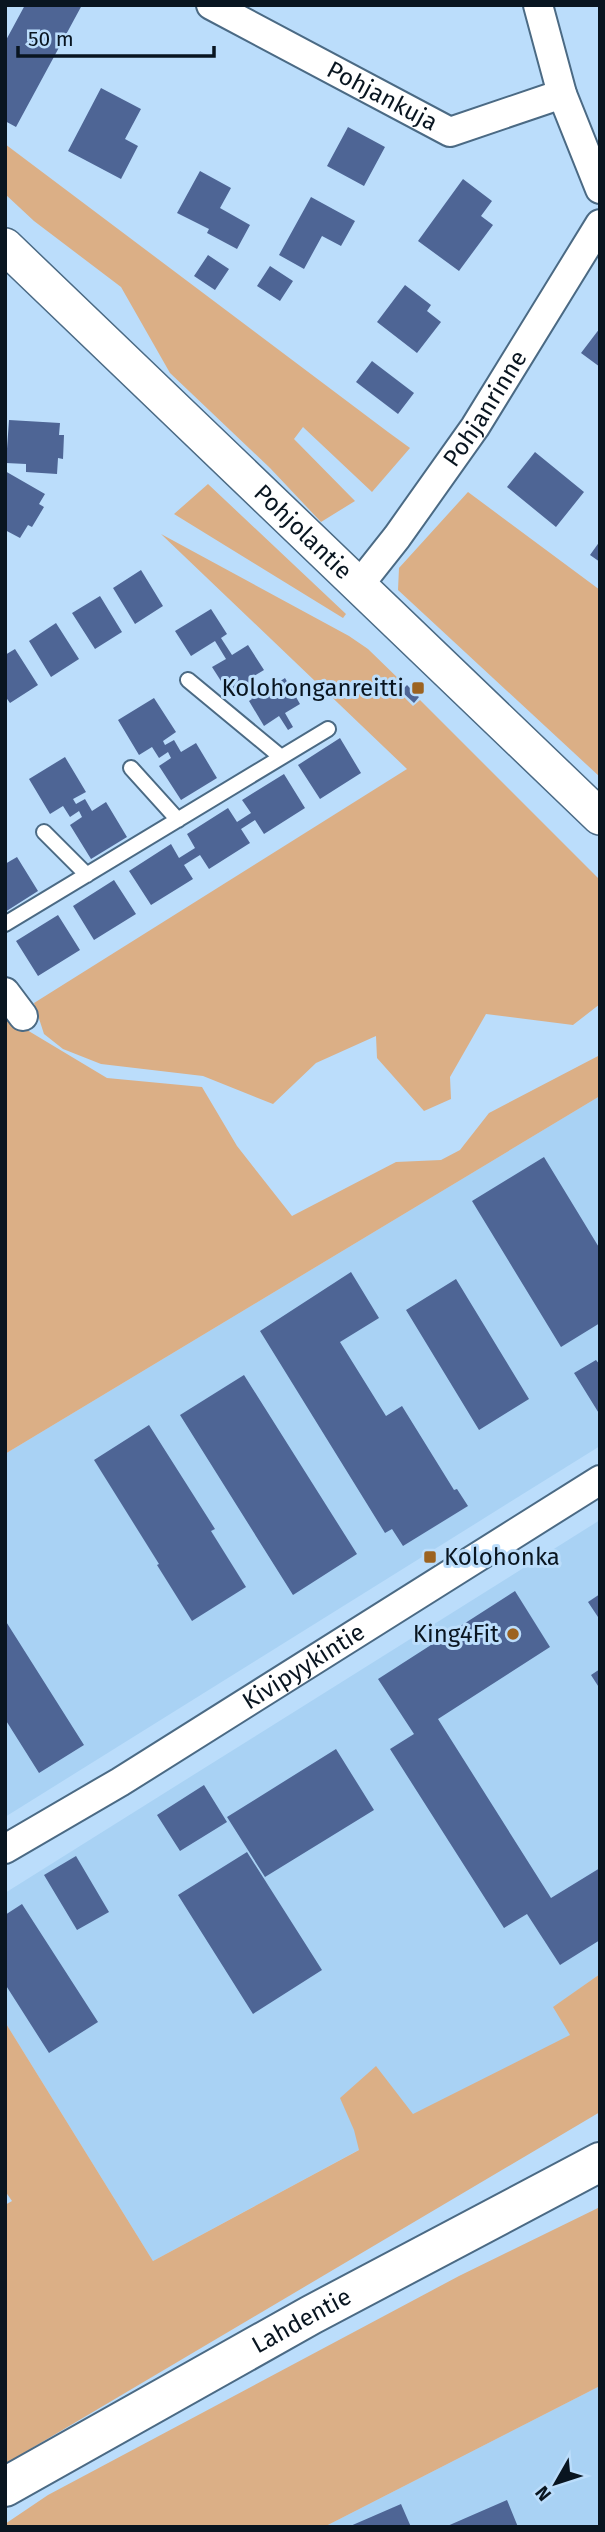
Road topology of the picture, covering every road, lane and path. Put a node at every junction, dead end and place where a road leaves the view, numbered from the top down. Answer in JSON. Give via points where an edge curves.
{"nodes":[{"id":1,"x":211,"y":5,"type":"edge"},
{"id":2,"x":538,"y":5,"type":"edge"},
{"id":3,"x":562,"y":94,"type":"junction"},
{"id":4,"x":600,"y":189,"type":"edge"},
{"id":5,"x":600,"y":224,"type":"edge"},
{"id":6,"x":5,"y":246,"type":"edge"},
{"id":7,"x":359,"y":585,"type":"junction"},
{"id":8,"x":188,"y":680,"type":"dead end"},
{"id":9,"x":328,"y":729,"type":"dead end"},
{"id":10,"x":281,"y":757,"type":"junction"},
{"id":11,"x":131,"y":768,"type":"dead end"},
{"id":12,"x":600,"y":817,"type":"edge"},
{"id":13,"x":178,"y":820,"type":"junction"},
{"id":14,"x":44,"y":832,"type":"dead end"},
{"id":15,"x":87,"y":875,"type":"junction"},
{"id":16,"x":5,"y":924,"type":"edge"},
{"id":17,"x":5,"y":992,"type":"edge"},
{"id":18,"x":23,"y":1016,"type":"dead end"},
{"id":19,"x":600,"y":1480,"type":"edge"},
{"id":20,"x":5,"y":1849,"type":"edge"},
{"id":21,"x":600,"y":2162,"type":"edge"},
{"id":22,"x":5,"y":2487,"type":"edge"}],
"edges":[{"from":1,"to":3,"type":"street","name":"Pohjankuja","via":[[450,132]]},
{"from":2,"to":3,"type":"street"},
{"from":3,"to":4,"type":"street"},
{"from":5,"to":7,"type":"street","name":"Pohjanrinne","via":[[475,427]]},
{"from":6,"to":7,"type":"street","name":"Pohjolantie"},
{"from":7,"to":12,"type":"street","name":"Pohjolantie"},
{"from":8,"to":10,"type":"lane"},
{"from":9,"to":10,"type":"lane"},
{"from":10,"to":13,"type":"lane"},
{"from":11,"to":13,"type":"lane"},
{"from":13,"to":15,"type":"lane"},
{"from":14,"to":15,"type":"lane"},
{"from":15,"to":16,"type":"lane"},
{"from":17,"to":18,"type":"street"},
{"from":19,"to":20,"type":"street","name":"Kivipyykintie","via":[[120,1782]]},
{"from":21,"to":22,"type":"main road","name":"Lahdentie","via":[[311,2315]]}]}
